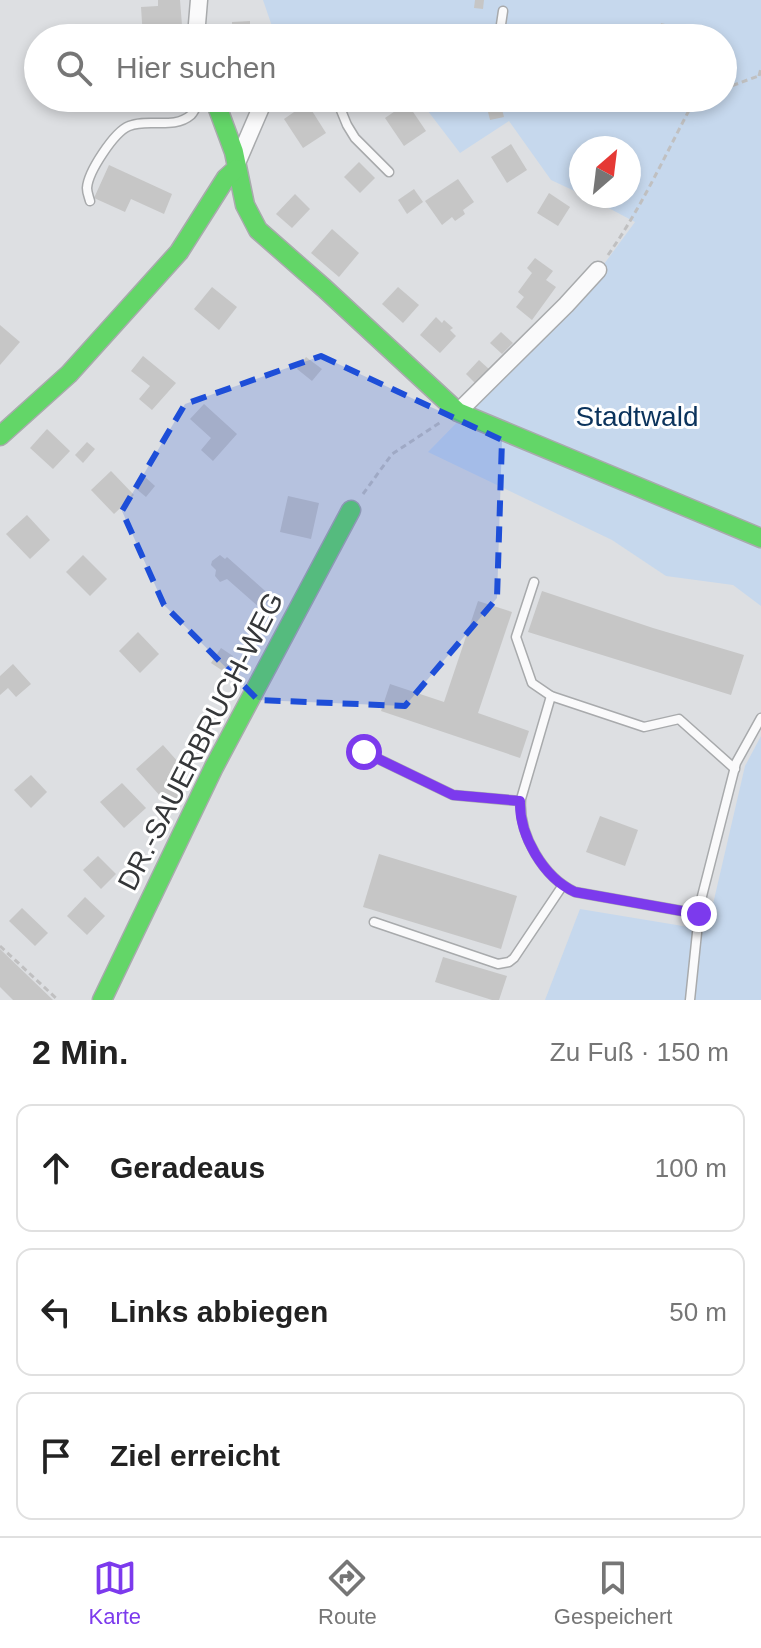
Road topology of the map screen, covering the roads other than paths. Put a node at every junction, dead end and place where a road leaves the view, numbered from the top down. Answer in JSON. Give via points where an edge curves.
{"nodes":[{"id":1,"x":199,"y":0,"type":"edge"},
{"id":2,"x":503,"y":11,"type":"dead end"},
{"id":3,"x":197,"y":24,"type":"edge"},
{"id":4,"x":501,"y":24,"type":"edge"},
{"id":5,"x":192,"y":112,"type":"edge"},
{"id":6,"x":219,"y":112,"type":"edge"},
{"id":7,"x":259,"y":112,"type":"edge"},
{"id":8,"x":342,"y":112,"type":"edge"},
{"id":9,"x":236,"y":166,"type":"junction"},
{"id":10,"x":389,"y":172,"type":"dead end"},
{"id":11,"x":90,"y":201,"type":"dead end"},
{"id":12,"x":598,"y":270,"type":"road end"},
{"id":13,"x":458,"y":412,"type":"junction"},
{"id":14,"x":0,"y":436,"type":"edge"},
{"id":15,"x":351,"y":510,"type":"road end"},
{"id":16,"x":761,"y":538,"type":"edge"},
{"id":17,"x":534,"y":582,"type":"dead end"},
{"id":18,"x":551,"y":696,"type":"junction"},
{"id":19,"x":761,"y":718,"type":"edge"},
{"id":20,"x":364,"y":752,"type":"dead end"},
{"id":21,"x":735,"y":769,"type":"junction"},
{"id":22,"x":520,"y":801,"type":"junction"},
{"id":23,"x":563,"y":885,"type":"junction"},
{"id":24,"x":699,"y":914,"type":"junction"},
{"id":25,"x":374,"y":922,"type":"dead end"},
{"id":26,"x":102,"y":1000,"type":"edge"},
{"id":27,"x":690,"y":1000,"type":"edge"}],
"edges":[{"from":1,"to":3,"type":"street"},
{"from":2,"to":4,"type":"lane"},
{"from":5,"to":11,"type":"lane","via":[[176,122],[131,124],[119,132],[91,176]]},
{"from":6,"to":9,"type":"street"},
{"from":7,"to":9,"type":"street"},
{"from":8,"to":10,"type":"lane","via":[[355,138]]},
{"from":9,"to":13,"type":"street","via":[[245,205],[258,230]]},
{"from":9,"to":14,"type":"street","via":[[179,252],[69,374]]},
{"from":12,"to":13,"type":"street"},
{"from":13,"to":16,"type":"street"},
{"from":15,"to":26,"type":"street","name":"DR.-SAUERBRUCH-WEG","via":[[214,767]]},
{"from":17,"to":18,"type":"lane","via":[[516,637],[532,683]]},
{"from":18,"to":21,"type":"lane","via":[[644,727],[679,719]]},
{"from":18,"to":22,"type":"lane"},
{"from":19,"to":21,"type":"lane"},
{"from":20,"to":22,"type":"lane","via":[[453,795]]},
{"from":21,"to":24,"type":"lane"},
{"from":22,"to":23,"type":"lane","via":[[534,850]]},
{"from":23,"to":24,"type":"lane","via":[[575,892]]},
{"from":23,"to":25,"type":"lane","via":[[505,964]]},
{"from":24,"to":27,"type":"lane"}]}
